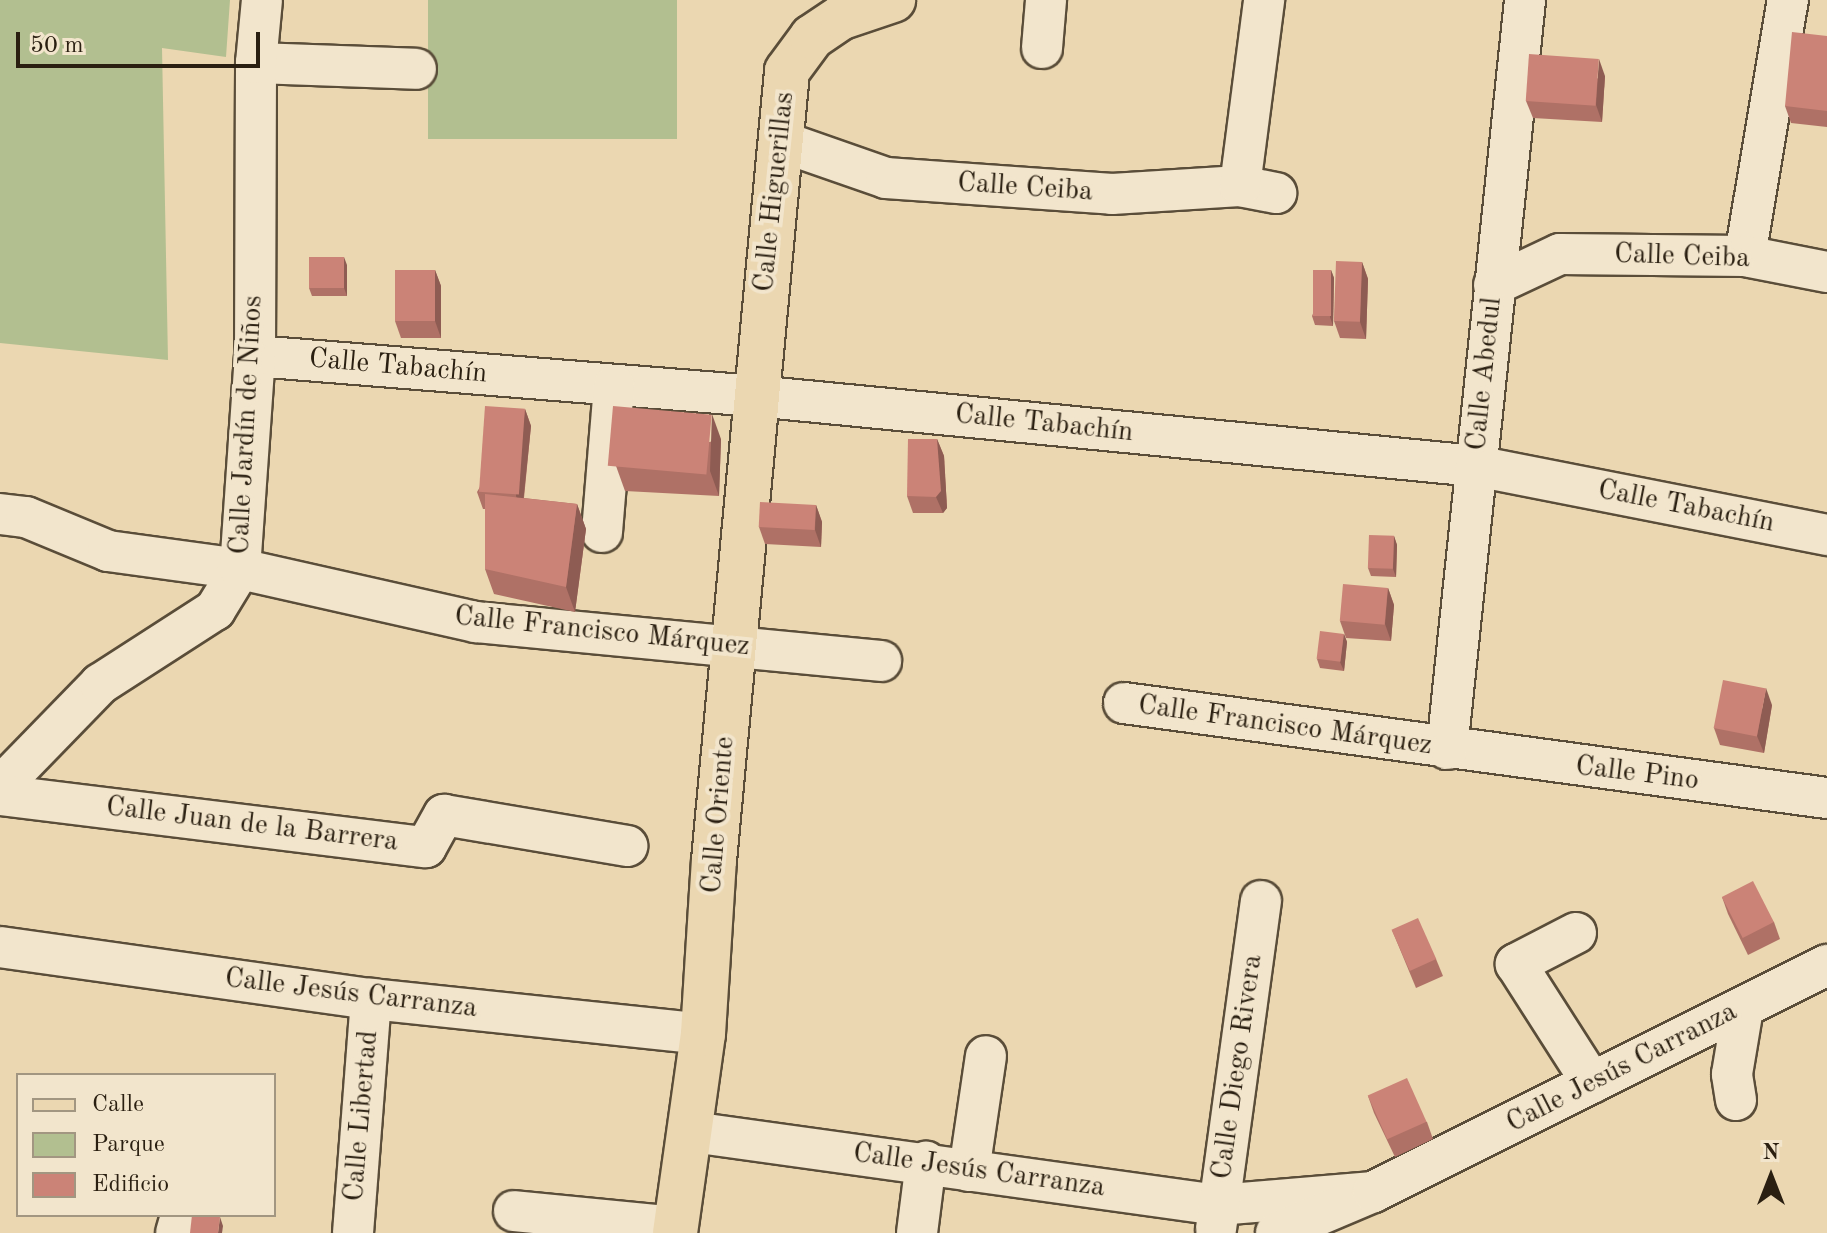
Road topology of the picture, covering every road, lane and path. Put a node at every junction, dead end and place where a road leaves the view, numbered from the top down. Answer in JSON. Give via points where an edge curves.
{"nodes":[{"id":1,"x":262,"y":0,"type":"edge"},
{"id":2,"x":893,"y":0,"type":"edge"},
{"id":3,"x":1046,"y":0,"type":"edge"},
{"id":4,"x":1264,"y":0,"type":"edge"},
{"id":5,"x":1525,"y":0,"type":"edge"},
{"id":6,"x":1788,"y":0,"type":"edge"},
{"id":7,"x":1042,"y":48,"type":"dead end"},
{"id":8,"x":256,"y":63,"type":"junction"},
{"id":9,"x":416,"y":69,"type":"dead end"},
{"id":10,"x":780,"y":141,"type":"junction"},
{"id":11,"x":1745,"y":256,"type":"junction"},
{"id":12,"x":1827,"y":272,"type":"edge"},
{"id":13,"x":1494,"y":285,"type":"junction"},
{"id":14,"x":255,"y":356,"type":"junction"},
{"id":15,"x":614,"y":385,"type":"junction"},
{"id":16,"x":755,"y":396,"type":"junction"},
{"id":17,"x":1476,"y":466,"type":"junction"},
{"id":18,"x":0,"y":514,"type":"edge"},
{"id":19,"x":602,"y":532,"type":"dead end"},
{"id":20,"x":1827,"y":535,"type":"edge"},
{"id":21,"x":240,"y":569,"type":"junction"},
{"id":22,"x":733,"y":647,"type":"junction"},
{"id":23,"x":881,"y":661,"type":"dead end"},
{"id":24,"x":1124,"y":703,"type":"dead end"},
{"id":25,"x":1447,"y":749,"type":"junction"},
{"id":26,"x":0,"y":787,"type":"edge"},
{"id":27,"x":0,"y":795,"type":"edge"},
{"id":28,"x":1827,"y":798,"type":"edge"},
{"id":29,"x":627,"y":846,"type":"dead end"},
{"id":30,"x":1261,"y":901,"type":"dead end"},
{"id":31,"x":1576,"y":933,"type":"dead end"},
{"id":32,"x":0,"y":947,"type":"edge"},
{"id":33,"x":1827,"y":965,"type":"edge"},
{"id":34,"x":371,"y":999,"type":"junction"},
{"id":35,"x":1743,"y":1008,"type":"junction"},
{"id":36,"x":703,"y":1034,"type":"junction"},
{"id":37,"x":986,"y":1056,"type":"dead end"},
{"id":38,"x":1592,"y":1083,"type":"junction"},
{"id":39,"x":1736,"y":1100,"type":"dead end"},
{"id":40,"x":692,"y":1132,"type":"junction"},
{"id":41,"x":926,"y":1162,"type":"junction"},
{"id":42,"x":969,"y":1171,"type":"junction"},
{"id":43,"x":1373,"y":1192,"type":"junction"},
{"id":44,"x":514,"y":1211,"type":"dead end"},
{"id":45,"x":1217,"y":1219,"type":"edge"},
{"id":46,"x":676,"y":1230,"type":"edge"},
{"id":47,"x":353,"y":1233,"type":"edge"},
{"id":48,"x":917,"y":1233,"type":"edge"},
{"id":49,"x":1276,"y":1233,"type":"edge"}],
"edges":[{"from":1,"to":8,"type":"street","name":"Calle Jardín de Niños"},
{"from":2,"to":10,"type":"main road","name":"Calle Higuerillas","via":[[842,17],[812,37],[787,71]]},
{"from":3,"to":7,"type":"street"},
{"from":4,"to":10,"type":"street","name":"Calle Ceiba","via":[[1258,190],[1112,194],[886,178]]},
{"from":5,"to":13,"type":"street","name":"Calle Abedul"},
{"from":6,"to":11,"type":"street"},
{"from":8,"to":9,"type":"street"},
{"from":8,"to":14,"type":"street","name":"Calle Jardín de Niños"},
{"from":10,"to":16,"type":"main road","name":"Calle Higuerillas"},
{"from":11,"to":12,"type":"street","name":"Calle Ceiba"},
{"from":11,"to":13,"type":"street","name":"Calle Ceiba","via":[[1560,254]]},
{"from":13,"to":17,"type":"street","name":"Calle Abedul"},
{"from":14,"to":15,"type":"street","name":"Calle Tabachín"},
{"from":14,"to":21,"type":"street","name":"Calle Jardín de Niños"},
{"from":15,"to":16,"type":"street","name":"Calle Tabachín"},
{"from":15,"to":19,"type":"street"},
{"from":16,"to":17,"type":"street","name":"Calle Tabachín"},
{"from":16,"to":22,"type":"main road","name":"Calle Oriente"},
{"from":17,"to":20,"type":"street","name":"Calle Tabachín"},
{"from":17,"to":25,"type":"street","name":"Calle Abedul"},
{"from":18,"to":21,"type":"street","name":"Calle Francisco Márquez","via":[[26,517],[108,551]]},
{"from":21,"to":22,"type":"street","name":"Calle Francisco Márquez","via":[[476,622]]},
{"from":21,"to":26,"type":"street","name":"Calle Jardín de Niños","via":[[215,610],[100,684]]},
{"from":22,"to":23,"type":"street","name":"Calle Francisco Márquez"},
{"from":22,"to":36,"type":"main road","name":"Calle Oriente"},
{"from":24,"to":25,"type":"street","name":"Calle Francisco Márquez"},
{"from":25,"to":28,"type":"street","name":"Calle Pino"},
{"from":27,"to":29,"type":"street","name":"Calle Juan de la Barrera","via":[[426,847],[444,815]]},
{"from":30,"to":45,"type":"street","name":"Calle Diego Rivera"},
{"from":31,"to":38,"type":"street","via":[[1516,964]]},
{"from":32,"to":34,"type":"street","name":"Calle Jesús Carranza"},
{"from":33,"to":35,"type":"street","name":"Calle Jesús Carranza"},
{"from":34,"to":36,"type":"street","name":"Calle Jesús Carranza"},
{"from":34,"to":47,"type":"street","name":"Calle Libertad"},
{"from":35,"to":38,"type":"street","name":"Calle Jesús Carranza"},
{"from":35,"to":39,"type":"street","via":[[1732,1074]]},
{"from":36,"to":40,"type":"main road","name":"Calle Oriente"},
{"from":37,"to":42,"type":"street"},
{"from":38,"to":43,"type":"street","name":"Calle Jesús Carranza"},
{"from":40,"to":41,"type":"street","name":"Calle Jesús Carranza"},
{"from":40,"to":46,"type":"main road","name":"Calle Oriente"},
{"from":41,"to":42,"type":"street","name":"Calle Jesús Carranza"},
{"from":41,"to":48,"type":"street"},
{"from":42,"to":45,"type":"street","name":"Calle Jesús Carranza"},
{"from":43,"to":45,"type":"street","name":"Calle Jesús Carranza"},
{"from":43,"to":49,"type":"street","name":"Calle Jesús Carranza"},
{"from":44,"to":46,"type":"street"}]}
